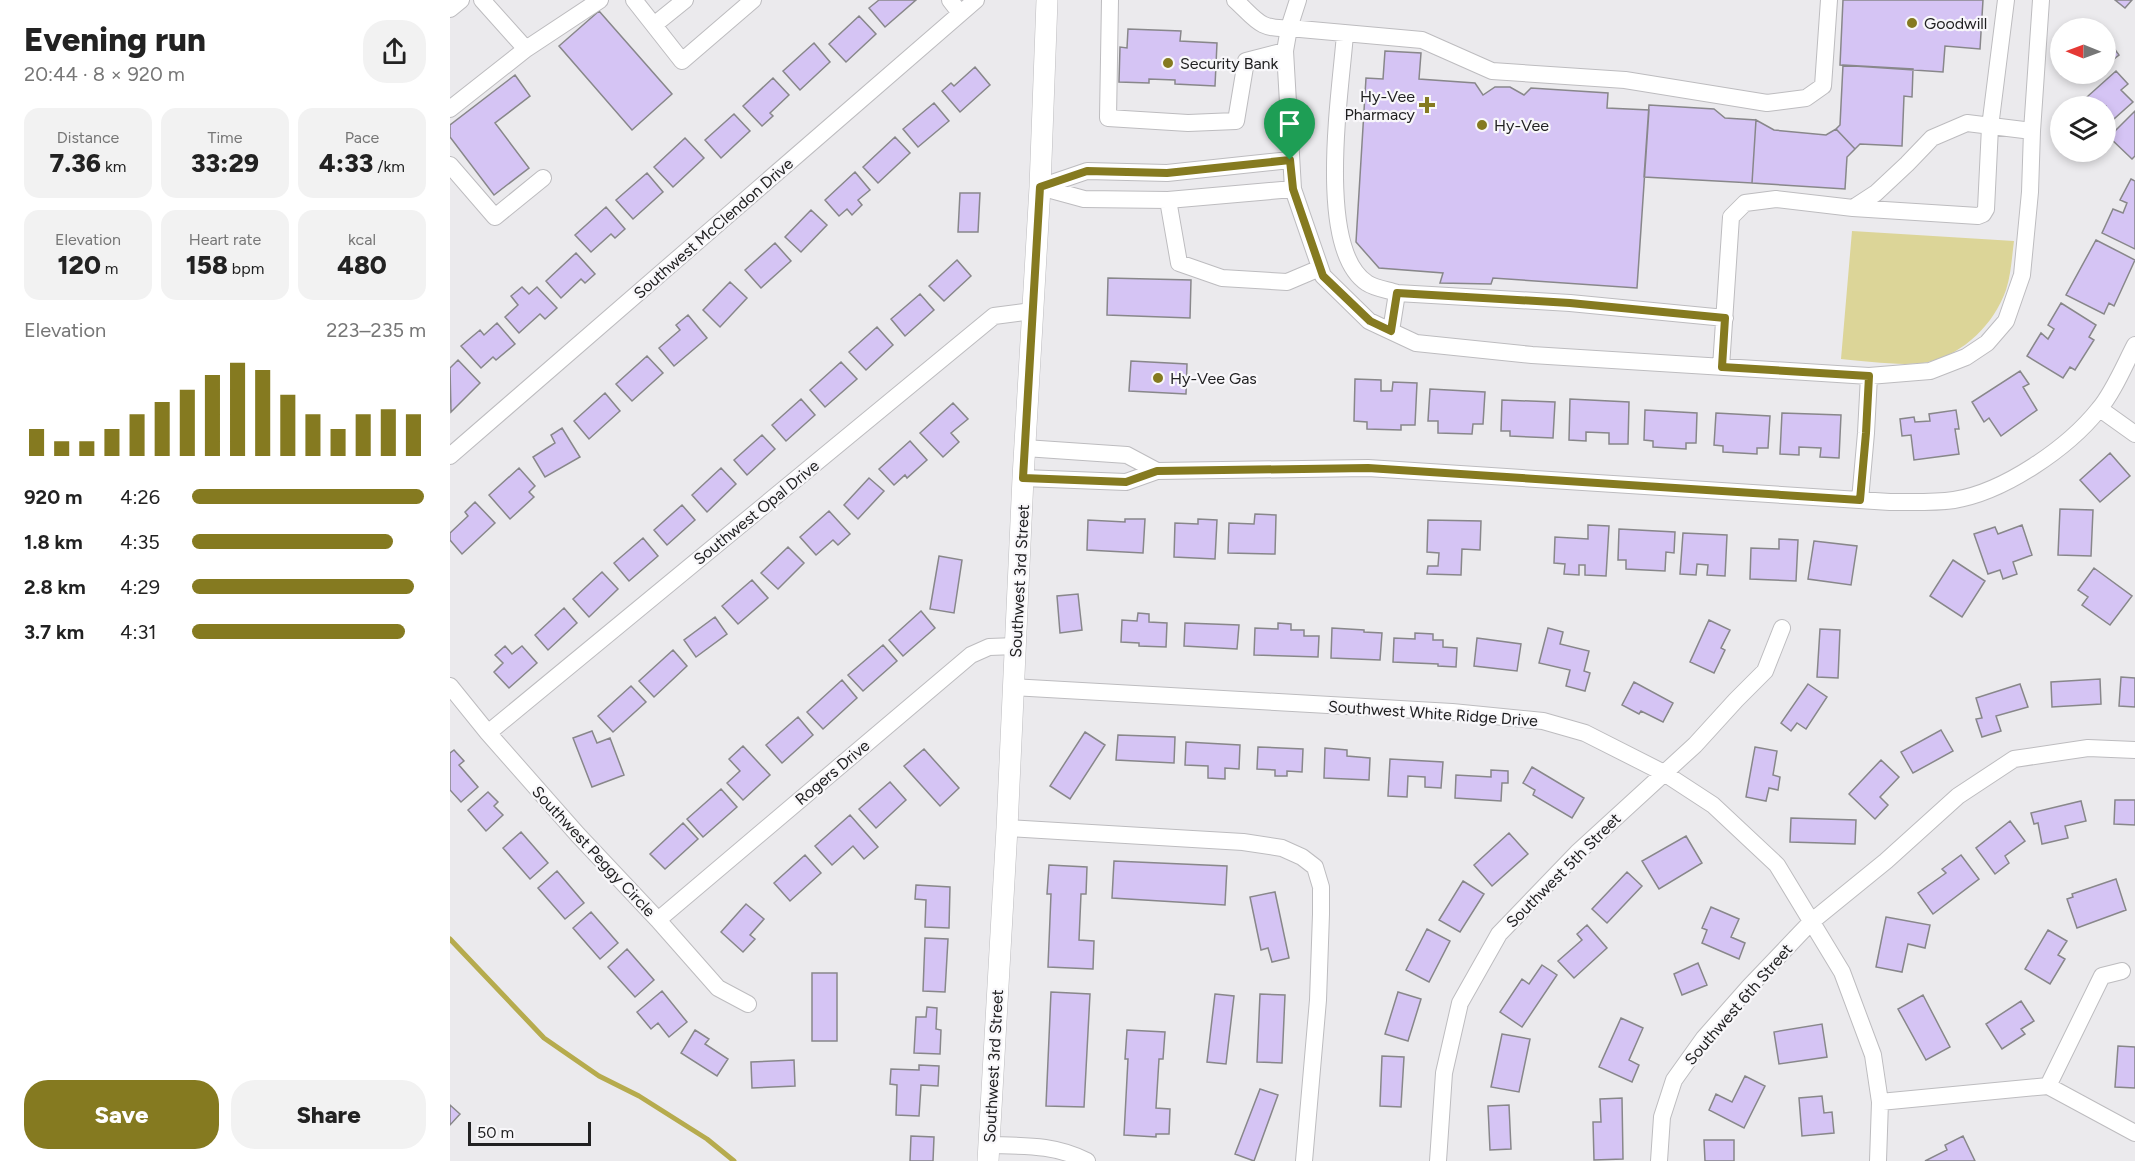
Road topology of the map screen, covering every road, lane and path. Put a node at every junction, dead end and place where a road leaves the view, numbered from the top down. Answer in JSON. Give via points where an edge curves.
{"nodes":[{"id":1,"x":461,"y":0,"type":"edge"},
{"id":2,"x":482,"y":0,"type":"edge"},
{"id":3,"x":600,"y":0,"type":"edge"},
{"id":4,"x":634,"y":0,"type":"edge"},
{"id":5,"x":685,"y":0,"type":"edge"},
{"id":6,"x":753,"y":0,"type":"edge"},
{"id":7,"x":976,"y":0,"type":"edge"},
{"id":8,"x":1047,"y":0,"type":"edge"},
{"id":9,"x":1110,"y":0,"type":"edge"},
{"id":10,"x":1235,"y":0,"type":"edge"},
{"id":11,"x":1298,"y":0,"type":"edge"},
{"id":12,"x":1829,"y":0,"type":"edge"},
{"id":13,"x":2006,"y":0,"type":"edge"},
{"id":14,"x":2041,"y":0,"type":"edge"},
{"id":15,"x":955,"y":7,"type":"edge"},
{"id":16,"x":450,"y":9,"type":"edge"},
{"id":17,"x":654,"y":25,"type":"junction"},
{"id":18,"x":1289,"y":28,"type":"junction"},
{"id":19,"x":1345,"y":34,"type":"junction"},
{"id":20,"x":526,"y":49,"type":"junction"},
{"id":21,"x":1285,"y":51,"type":"junction"},
{"id":22,"x":450,"y":110,"type":"edge"},
{"id":23,"x":1990,"y":127,"type":"junction"},
{"id":24,"x":2031,"y":131,"type":"junction"},
{"id":25,"x":1290,"y":160,"type":"junction"},
{"id":26,"x":450,"y":165,"type":"edge"},
{"id":27,"x":543,"y":178,"type":"dead end"},
{"id":28,"x":1040,"y":187,"type":"junction"},
{"id":29,"x":1293,"y":189,"type":"junction"},
{"id":30,"x":1168,"y":200,"type":"junction"},
{"id":31,"x":1853,"y":208,"type":"junction"},
{"id":32,"x":1320,"y":268,"type":"junction"},
{"id":33,"x":1397,"y":293,"type":"junction"},
{"id":34,"x":1032,"y":311,"type":"junction"},
{"id":35,"x":1725,"y":318,"type":"junction"},
{"id":36,"x":1391,"y":331,"type":"junction"},
{"id":37,"x":2135,"y":345,"type":"edge"},
{"id":38,"x":1722,"y":367,"type":"junction"},
{"id":39,"x":1869,"y":376,"type":"junction"},
{"id":40,"x":2100,"y":409,"type":"junction"},
{"id":41,"x":2135,"y":434,"type":"edge"},
{"id":42,"x":1025,"y":448,"type":"junction"},
{"id":43,"x":450,"y":456,"type":"edge"},
{"id":44,"x":1157,"y":471,"type":"junction"},
{"id":45,"x":1023,"y":478,"type":"junction"},
{"id":46,"x":1860,"y":500,"type":"junction"},
{"id":47,"x":1782,"y":628,"type":"dead end"},
{"id":48,"x":1016,"y":646,"type":"junction"},
{"id":49,"x":450,"y":686,"type":"edge"},
{"id":50,"x":1014,"y":687,"type":"junction"},
{"id":51,"x":488,"y":733,"type":"junction"},
{"id":52,"x":2135,"y":750,"type":"edge"},
{"id":53,"x":1664,"y":772,"type":"junction"},
{"id":54,"x":1007,"y":828,"type":"junction"},
{"id":55,"x":658,"y":920,"type":"junction"},
{"id":56,"x":1811,"y":922,"type":"junction"},
{"id":57,"x":2122,"y":971,"type":"dead end"},
{"id":58,"x":748,"y":1004,"type":"dead end"},
{"id":59,"x":2048,"y":1086,"type":"junction"},
{"id":60,"x":1880,"y":1102,"type":"junction"},
{"id":61,"x":2135,"y":1133,"type":"edge"},
{"id":62,"x":988,"y":1153,"type":"edge"},
{"id":63,"x":1087,"y":1161,"type":"edge"},
{"id":64,"x":1304,"y":1161,"type":"edge"},
{"id":65,"x":1438,"y":1161,"type":"edge"},
{"id":66,"x":1659,"y":1161,"type":"edge"},
{"id":67,"x":1878,"y":1161,"type":"edge"}],
"edges":[{"from":1,"to":16,"type":"street"},
{"from":2,"to":20,"type":"street"},
{"from":3,"to":20,"type":"street"},
{"from":4,"to":17,"type":"street"},
{"from":5,"to":17,"type":"street"},
{"from":6,"to":17,"type":"street","via":[[682,61]]},
{"from":7,"to":15,"type":"street","name":"Southwest McClendon Drive"},
{"from":8,"to":28,"type":"main road","name":"Southwest 3rd Street"},
{"from":9,"to":21,"type":"street","via":[[1108,118],[1188,123],[1236,121],[1246,61]]},
{"from":10,"to":18,"type":"street","via":[[1264,27]]},
{"from":11,"to":18,"type":"street"},
{"from":12,"to":19,"type":"street","via":[[1822,86],[1806,98],[1767,103],[1625,80],[1492,71],[1422,40]]},
{"from":13,"to":23,"type":"street"},
{"from":14,"to":24,"type":"street"},
{"from":15,"to":43,"type":"street","name":"Southwest McClendon Drive"},
{"from":18,"to":19,"type":"street"},
{"from":18,"to":21,"type":"street"},
{"from":19,"to":33,"type":"street","via":[[1334,176],[1336,218],[1348,261],[1366,283]]},
{"from":20,"to":22,"type":"street"},
{"from":21,"to":25,"type":"street"},
{"from":23,"to":24,"type":"street"},
{"from":23,"to":31,"type":"street","via":[[1967,123],[1932,138],[1876,194]]},
{"from":23,"to":31,"type":"street","via":[[1983,214]]},
{"from":24,"to":39,"type":"street","via":[[2022,275],[2006,321],[1987,343],[1939,368]]},
{"from":25,"to":28,"type":"street","via":[[1167,173],[1087,171]]},
{"from":25,"to":29,"type":"street"},
{"from":26,"to":27,"type":"street","via":[[495,217]]},
{"from":28,"to":30,"type":"street","via":[[1084,199]]},
{"from":28,"to":34,"type":"main road","name":"Southwest 3rd Street"},
{"from":29,"to":30,"type":"street"},
{"from":29,"to":32,"type":"street"},
{"from":30,"to":32,"type":"street","via":[[1179,263],[1222,278],[1287,282]]},
{"from":31,"to":35,"type":"street","via":[[1776,199],[1745,203],[1731,216]]},
{"from":32,"to":36,"type":"street","via":[[1323,276],[1370,321]]},
{"from":33,"to":35,"type":"street","via":[[1570,303]]},
{"from":33,"to":36,"type":"street"},
{"from":34,"to":42,"type":"main road","name":"Southwest 3rd Street"},
{"from":34,"to":51,"type":"street","name":"Southwest Opal Drive","via":[[994,316]]},
{"from":35,"to":38,"type":"street"},
{"from":36,"to":38,"type":"street","via":[[1427,344]]},
{"from":37,"to":40,"type":"street"},
{"from":38,"to":39,"type":"street"},
{"from":39,"to":46,"type":"street"},
{"from":40,"to":41,"type":"street"},
{"from":40,"to":46,"type":"street","via":[[2061,447],[1996,487],[1956,499],[1927,502]]},
{"from":42,"to":44,"type":"street","via":[[1127,455]]},
{"from":42,"to":45,"type":"main road","name":"Southwest 3rd Street"},
{"from":44,"to":45,"type":"street","via":[[1126,482]]},
{"from":44,"to":46,"type":"street","via":[[1368,468]]},
{"from":45,"to":48,"type":"main road","name":"Southwest 3rd Street"},
{"from":47,"to":53,"type":"street","name":"Southwest 5th Street","via":[[1764,672]]},
{"from":48,"to":50,"type":"main road","name":"Southwest 3rd Street"},
{"from":48,"to":55,"type":"street","name":"Rogers Drive","via":[[989,647],[971,655]]},
{"from":49,"to":51,"type":"street","name":"Southwest Peggy Circle"},
{"from":50,"to":53,"type":"street","name":"Southwest White Ridge Drive","via":[[1452,712],[1543,721],[1585,733]]},
{"from":50,"to":54,"type":"main road","name":"Southwest 3rd Street"},
{"from":51,"to":55,"type":"street","name":"Southwest Peggy Circle"},
{"from":52,"to":56,"type":"street","name":"Southwest 6th Street","via":[[2088,748],[2014,759],[1958,796]]},
{"from":53,"to":56,"type":"street","name":"Southwest White Ridge Drive","via":[[1713,805],[1777,866]]},
{"from":53,"to":65,"type":"street","name":"Southwest 5th Street","via":[[1577,853],[1499,934],[1460,1003],[1444,1073]]},
{"from":54,"to":62,"type":"main road","name":"Southwest 3rd Street"},
{"from":54,"to":64,"type":"street","via":[[1243,842],[1282,848],[1315,867],[1321,887],[1321,914]]},
{"from":55,"to":58,"type":"street","name":"Southwest Peggy Circle","via":[[718,988]]},
{"from":56,"to":60,"type":"street","name":"Southwest White Ridge Drive","via":[[1842,972],[1861,1019],[1873,1056]]},
{"from":56,"to":66,"type":"street","name":"Southwest 6th Street","via":[[1704,1038],[1674,1080],[1662,1117]]},
{"from":57,"to":59,"type":"street","via":[[2102,976]]},
{"from":59,"to":60,"type":"street"},
{"from":59,"to":61,"type":"street"},
{"from":60,"to":67,"type":"street","name":"Southwest White Ridge Drive"},
{"from":62,"to":63,"type":"street","via":[[1052,1148]]}]}
